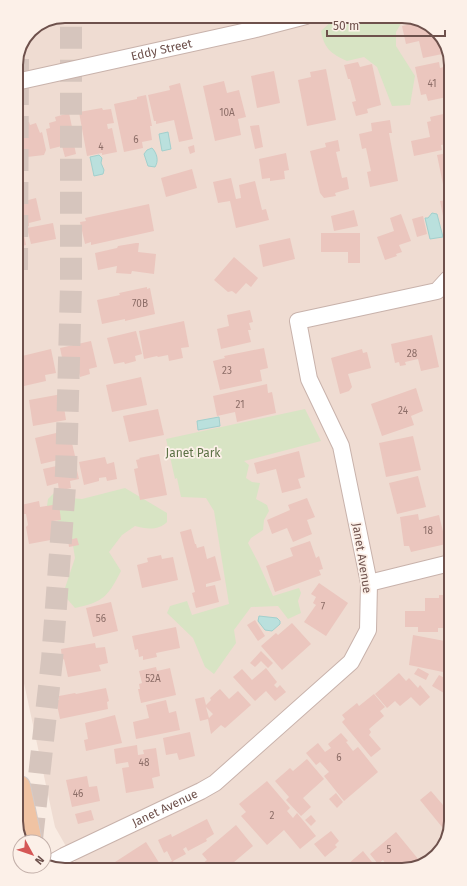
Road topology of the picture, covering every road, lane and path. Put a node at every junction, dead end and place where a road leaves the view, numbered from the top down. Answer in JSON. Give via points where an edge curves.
{"nodes":[{"id":1,"x":278,"y":23,"type":"edge"},
{"id":2,"x":23,"y":80,"type":"edge"},
{"id":3,"x":444,"y":283,"type":"edge"},
{"id":4,"x":444,"y":564,"type":"edge"},
{"id":5,"x":369,"y":583,"type":"junction"},
{"id":6,"x":23,"y":800,"type":"edge"},
{"id":7,"x":30,"y":834,"type":"edge"},
{"id":8,"x":54,"y":861,"type":"edge"}],
"edges":[{"from":1,"to":2,"type":"street","name":"Eddy Street"},
{"from":3,"to":5,"type":"street","name":"Janet Avenue","via":[[437,291],[298,321],[309,379],[341,446]]},
{"from":4,"to":5,"type":"street"},
{"from":5,"to":8,"type":"street","name":"Janet Avenue","via":[[368,630],[351,662],[227,773],[201,791]]},
{"from":6,"to":7,"type":"main road"}]}
